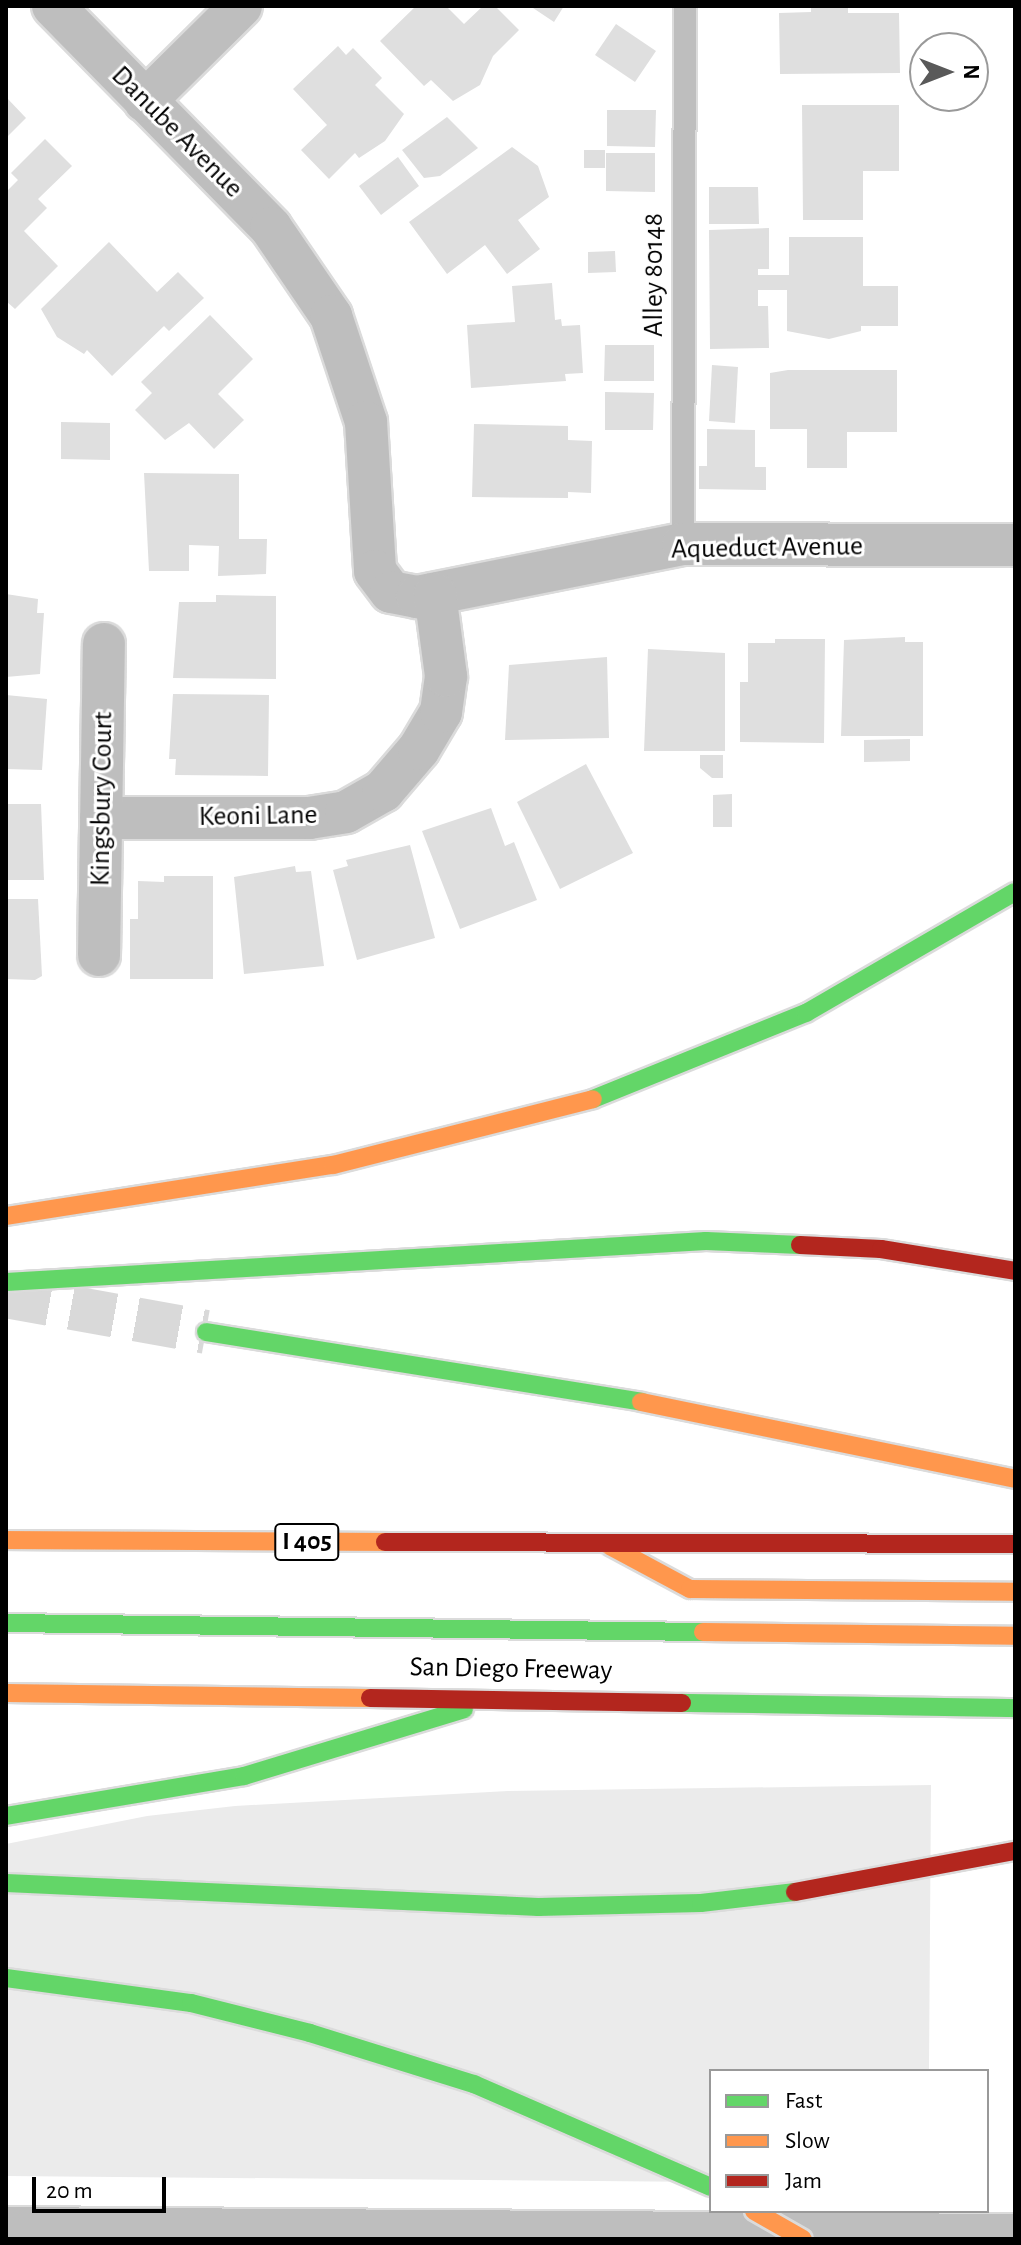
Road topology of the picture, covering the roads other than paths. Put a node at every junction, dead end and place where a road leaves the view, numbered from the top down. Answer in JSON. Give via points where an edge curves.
{"nodes":[{"id":1,"x":53,"y":6,"type":"edge"},
{"id":2,"x":241,"y":6,"type":"edge"},
{"id":3,"x":685,"y":6,"type":"edge"},
{"id":4,"x":145,"y":101,"type":"junction"},
{"id":5,"x":683,"y":544,"type":"junction"},
{"id":6,"x":1015,"y":545,"type":"edge"},
{"id":7,"x":383,"y":585,"type":"joint"},
{"id":8,"x":435,"y":594,"type":"junction"},
{"id":9,"x":104,"y":644,"type":"dead end"},
{"id":10,"x":101,"y":818,"type":"junction"},
{"id":11,"x":1015,"y":892,"type":"edge"},
{"id":12,"x":99,"y":955,"type":"dead end"},
{"id":13,"x":6,"y":1216,"type":"edge"},
{"id":14,"x":1015,"y":1271,"type":"edge"},
{"id":15,"x":6,"y":1282,"type":"edge"},
{"id":16,"x":206,"y":1332,"type":"tunnel mouth"},
{"id":17,"x":1015,"y":1479,"type":"edge"},
{"id":18,"x":6,"y":1540,"type":"edge"},
{"id":19,"x":1015,"y":1544,"type":"edge"},
{"id":20,"x":608,"y":1545,"type":"junction"},
{"id":21,"x":1015,"y":1592,"type":"edge"},
{"id":22,"x":6,"y":1623,"type":"edge"},
{"id":23,"x":1015,"y":1636,"type":"edge"},
{"id":24,"x":6,"y":1693,"type":"edge"},
{"id":25,"x":505,"y":1697,"type":"junction"},
{"id":26,"x":1015,"y":1708,"type":"edge"},
{"id":27,"x":6,"y":1816,"type":"edge"},
{"id":28,"x":1015,"y":1851,"type":"edge"},
{"id":29,"x":6,"y":1883,"type":"edge"},
{"id":30,"x":6,"y":1978,"type":"edge"},
{"id":31,"x":709,"y":2186,"type":"edge"},
{"id":32,"x":758,"y":2213,"type":"edge"},
{"id":33,"x":6,"y":2228,"type":"edge"},
{"id":34,"x":1015,"y":2235,"type":"edge"},
{"id":35,"x":352,"y":2236,"type":"edge"},
{"id":36,"x":663,"y":2236,"type":"edge"},
{"id":37,"x":803,"y":2239,"type":"edge"}],
"edges":[{"from":1,"to":4,"type":"street","name":"Danube Avenue"},
{"from":2,"to":4,"type":"street"},
{"from":3,"to":5,"type":"lane","name":"Alley 80148"},
{"from":4,"to":7,"type":"street","name":"Danube Avenue","via":[[299,261],[331,316],[366,422],[372,554]]},
{"from":5,"to":6,"type":"street","name":"Aqueduct Avenue"},
{"from":5,"to":8,"type":"street","name":"Aqueduct Avenue"},
{"from":7,"to":8,"type":"street","name":"Aqueduct Avenue","via":[[409,597]]},
{"from":8,"to":10,"type":"street","name":"Keoni Lane","via":[[446,676],[441,712],[419,749],[383,791],[346,812],[309,818]]},
{"from":9,"to":10,"type":"street","name":"Kingsbury Court"},
{"from":10,"to":12,"type":"street","name":"Kingsbury Court"},
{"from":11,"to":13,"type":"highway","via":[[806,1013],[595,1098],[475,1133],[333,1165]]},
{"from":14,"to":15,"type":"highway","via":[[881,1249],[777,1241],[609,1244]]},
{"from":16,"to":17,"type":"highway","via":[[714,1414]]},
{"from":18,"to":20,"type":"highway","number":"I 405"},
{"from":19,"to":20,"type":"highway","number":"I 405"},
{"from":20,"to":21,"type":"highway","via":[[690,1589]]},
{"from":22,"to":23,"type":"highway"},
{"from":24,"to":25,"type":"highway","name":"San Diego Freeway"},
{"from":25,"to":26,"type":"highway","name":"San Diego Freeway"},
{"from":25,"to":27,"type":"highway","via":[[244,1776]]},
{"from":28,"to":29,"type":"highway","via":[[850,1885],[701,1903],[538,1907]]},
{"from":30,"to":31,"type":"highway","via":[[191,2003],[310,2033],[474,2084]]},
{"from":32,"to":37,"type":"highway","bridge":true},
{"from":33,"to":35,"type":"street"},
{"from":34,"to":36,"type":"street"},
{"from":35,"to":36,"type":"street"}]}
